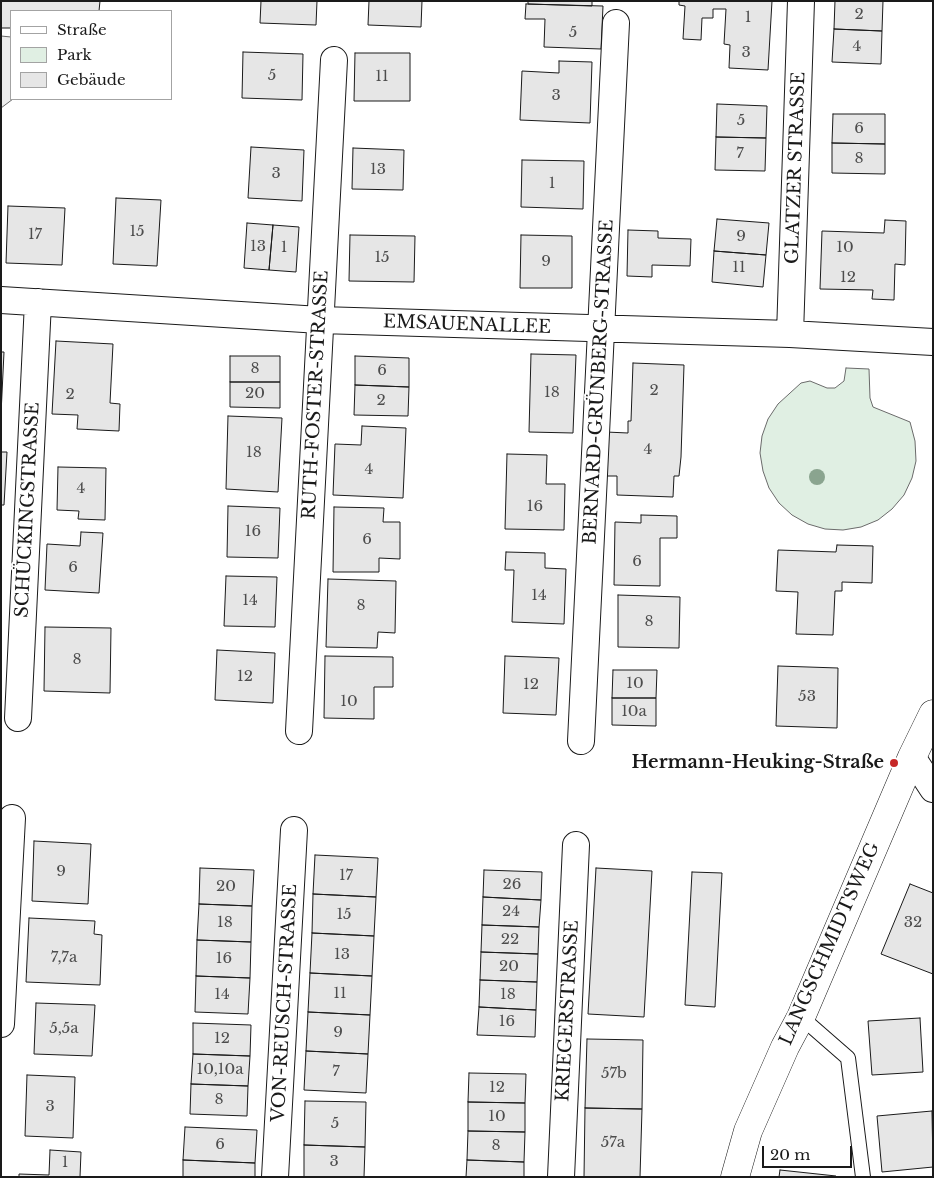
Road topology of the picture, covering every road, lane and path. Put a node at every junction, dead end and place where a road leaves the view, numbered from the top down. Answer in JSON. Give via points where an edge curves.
{"nodes":[{"id":1,"x":800,"y":1,"type":"edge"},
{"id":2,"x":616,"y":23,"type":"dead end"},
{"id":3,"x":334,"y":60,"type":"dead end"},
{"id":4,"x":1,"y":300,"type":"edge"},
{"id":5,"x":38,"y":302,"type":"junction"},
{"id":6,"x":320,"y":320,"type":"junction"},
{"id":7,"x":601,"y":328,"type":"junction"},
{"id":8,"x":790,"y":334,"type":"junction"},
{"id":9,"x":933,"y":342,"type":"edge"},
{"id":10,"x":933,"y":714,"type":"edge"},
{"id":11,"x":18,"y":718,"type":"dead end"},
{"id":12,"x":299,"y":731,"type":"dead end"},
{"id":13,"x":581,"y":741,"type":"dead end"},
{"id":14,"x":912,"y":758,"type":"junction"},
{"id":15,"x":933,"y":789,"type":"edge"},
{"id":16,"x":12,"y":818,"type":"dead end"},
{"id":17,"x":294,"y":830,"type":"dead end"},
{"id":18,"x":576,"y":845,"type":"dead end"},
{"id":19,"x":801,"y":1017,"type":"junction"},
{"id":20,"x":1,"y":1024,"type":"edge"},
{"id":21,"x":275,"y":1177,"type":"edge"},
{"id":22,"x":561,"y":1177,"type":"edge"},
{"id":23,"x":734,"y":1177,"type":"edge"},
{"id":24,"x":862,"y":1177,"type":"edge"}],
"edges":[{"from":1,"to":8,"type":"street","name":"GLATZER STRASSE"},
{"from":2,"to":7,"type":"street","name":"BERNARD-GRÜNBERG-STRASSE"},
{"from":3,"to":6,"type":"street","name":"RUTH-FOSTER-STRASSE"},
{"from":4,"to":5,"type":"street","name":"EMSAUENALLEE"},
{"from":5,"to":6,"type":"street","name":"EMSAUENALLEE"},
{"from":5,"to":11,"type":"street","name":"SCHÜCKINGSTRASSE"},
{"from":6,"to":7,"type":"street","name":"EMSAUENALLEE"},
{"from":6,"to":12,"type":"street","name":"RUTH-FOSTER-STRASSE"},
{"from":7,"to":8,"type":"street","name":"EMSAUENALLEE"},
{"from":7,"to":13,"type":"street","name":"BERNARD-GRÜNBERG-STRASSE"},
{"from":8,"to":9,"type":"street","name":"EMSAUENALLEE"},
{"from":10,"to":14,"type":"street","name":"LANGSCHMIDTSWEG"},
{"from":14,"to":15,"type":"street"},
{"from":14,"to":19,"type":"street","name":"LANGSCHMIDTSWEG"},
{"from":16,"to":20,"type":"street"},
{"from":17,"to":21,"type":"street","name":"VON-REUSCH-STRASSE"},
{"from":18,"to":22,"type":"street","name":"KRIEGERSTRASSE"},
{"from":19,"to":23,"type":"street","name":"LANGSCHMIDTSWEG","via":[[748,1131]]},
{"from":19,"to":24,"type":"lane","via":[[848,1058]]}]}
